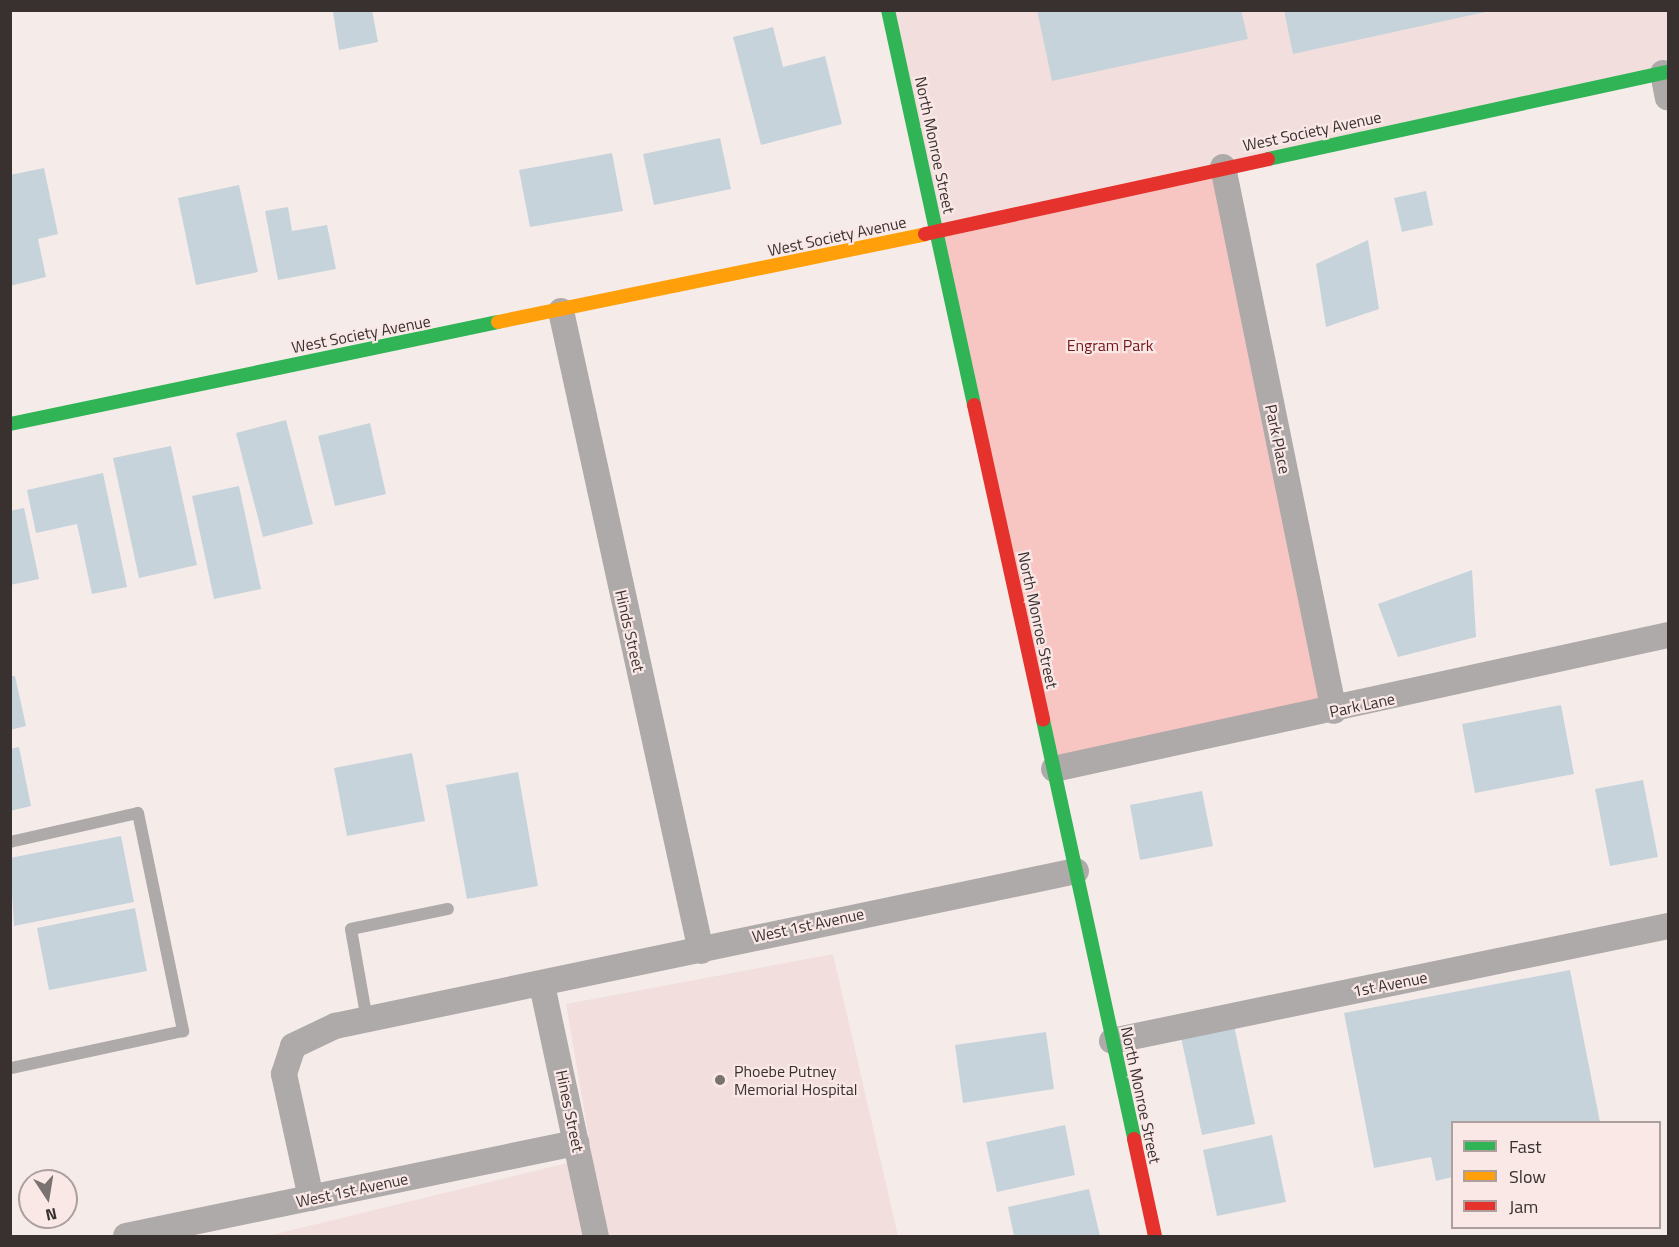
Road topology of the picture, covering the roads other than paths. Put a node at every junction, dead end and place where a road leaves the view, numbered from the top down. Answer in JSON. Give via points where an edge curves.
{"nodes":[{"id":1,"x":888,"y":10,"type":"edge"},
{"id":2,"x":1666,"y":72,"type":"edge"},
{"id":3,"x":1668,"y":98,"type":"edge"},
{"id":4,"x":1222,"y":167,"type":"junction"},
{"id":5,"x":937,"y":231,"type":"junction"},
{"id":6,"x":561,"y":311,"type":"junction"},
{"id":7,"x":10,"y":424,"type":"edge"},
{"id":8,"x":1668,"y":635,"type":"edge"},
{"id":9,"x":1334,"y":711,"type":"junction"},
{"id":10,"x":1054,"y":769,"type":"junction"},
{"id":11,"x":10,"y":842,"type":"edge"},
{"id":12,"x":1076,"y":872,"type":"junction"},
{"id":13,"x":448,"y":909,"type":"dead end"},
{"id":14,"x":1668,"y":926,"type":"edge"},
{"id":15,"x":701,"y":951,"type":"junction"},
{"id":16,"x":543,"y":985,"type":"junction"},
{"id":17,"x":367,"y":1020,"type":"junction"},
{"id":18,"x":1112,"y":1041,"type":"junction"},
{"id":19,"x":11,"y":1066,"type":"edge"},
{"id":20,"x":577,"y":1143,"type":"junction"},
{"id":21,"x":311,"y":1198,"type":"junction"},
{"id":22,"x":155,"y":1233,"type":"edge"},
{"id":23,"x":126,"y":1236,"type":"edge"},
{"id":24,"x":596,"y":1236,"type":"edge"},
{"id":25,"x":1155,"y":1236,"type":"edge"}],
"edges":[{"from":1,"to":5,"type":"street","name":"North Monroe Street"},
{"from":2,"to":3,"type":"street"},
{"from":2,"to":4,"type":"street","name":"West Society Avenue"},
{"from":4,"to":5,"type":"street","name":"West Society Avenue"},
{"from":4,"to":9,"type":"street","name":"Park Place"},
{"from":5,"to":6,"type":"street","name":"West Society Avenue"},
{"from":5,"to":10,"type":"street","name":"North Monroe Street"},
{"from":6,"to":7,"type":"street","name":"West Society Avenue"},
{"from":6,"to":15,"type":"street","name":"Hinds Street"},
{"from":8,"to":9,"type":"street","name":"Park Lane"},
{"from":9,"to":10,"type":"street","name":"Park Lane"},
{"from":10,"to":12,"type":"street","name":"North Monroe Street"},
{"from":11,"to":19,"type":"lane","via":[[138,813],[183,1031]]},
{"from":12,"to":15,"type":"street","name":"West 1st Avenue"},
{"from":12,"to":18,"type":"street","name":"North Monroe Street"},
{"from":13,"to":17,"type":"lane","via":[[351,929]]},
{"from":14,"to":18,"type":"street","name":"1st Avenue"},
{"from":15,"to":16,"type":"street","name":"West 1st Avenue"},
{"from":16,"to":17,"type":"street","name":"West 1st Avenue"},
{"from":16,"to":20,"type":"street","name":"Hines Street"},
{"from":17,"to":21,"type":"street","name":"West 1st Avenue","via":[[334,1026],[293,1046],[284,1074]]},
{"from":18,"to":25,"type":"street","name":"North Monroe Street"},
{"from":20,"to":21,"type":"street","name":"West 1st Avenue"},
{"from":20,"to":24,"type":"street","name":"Hines Street"},
{"from":21,"to":22,"type":"street","name":"West 1st Avenue"},
{"from":22,"to":23,"type":"street","name":"West 1st Avenue"}]}
